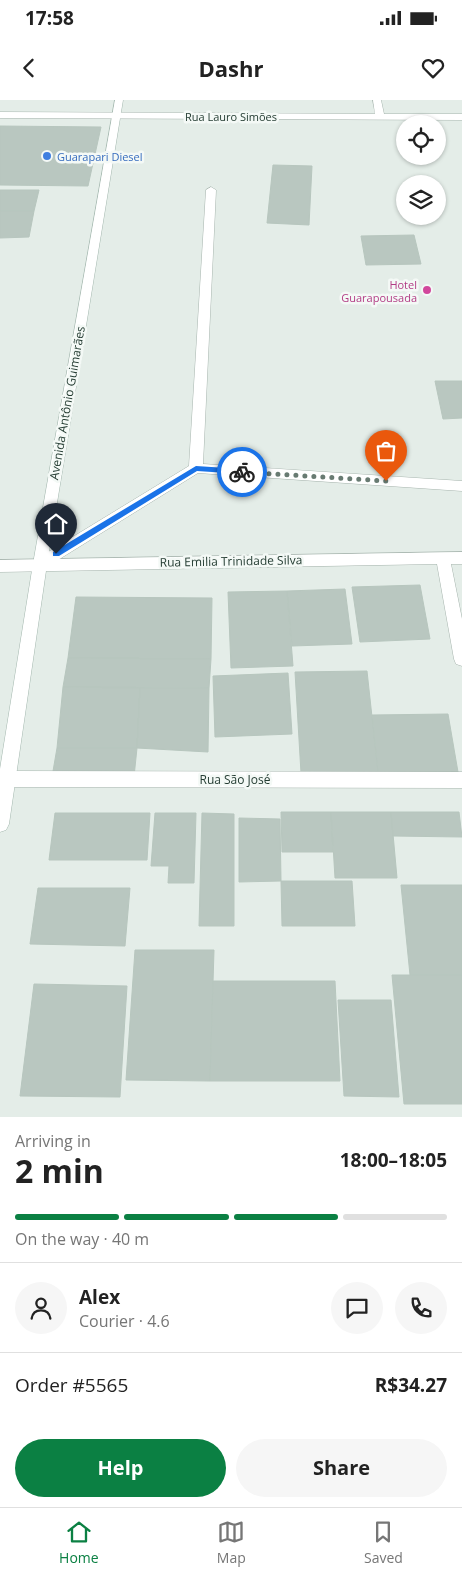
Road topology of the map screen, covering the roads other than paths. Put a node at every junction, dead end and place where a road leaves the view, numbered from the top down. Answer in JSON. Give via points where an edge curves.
{"nodes":[{"id":1,"x":118,"y":100,"type":"edge"},
{"id":2,"x":377,"y":100,"type":"edge"},
{"id":3,"x":0,"y":116,"type":"edge"},
{"id":4,"x":116,"y":116,"type":"junction"},
{"id":5,"x":380,"y":116,"type":"junction"},
{"id":6,"x":462,"y":117,"type":"edge"},
{"id":7,"x":211,"y":190,"type":"dead end"},
{"id":8,"x":196,"y":468,"type":"junction"},
{"id":9,"x":462,"y":486,"type":"edge"},
{"id":10,"x":462,"y":558,"type":"edge"},
{"id":11,"x":443,"y":559,"type":"junction"},
{"id":12,"x":40,"y":564,"type":"junction"},
{"id":13,"x":0,"y":566,"type":"edge"},
{"id":14,"x":462,"y":659,"type":"edge"},
{"id":15,"x":8,"y":779,"type":"junction"},
{"id":16,"x":462,"y":780,"type":"edge"},
{"id":17,"x":0,"y":824,"type":"edge"}],
"edges":[{"from":1,"to":4,"type":"street","name":"Avenida Antônio Guimarães"},
{"from":2,"to":5,"type":"street"},
{"from":3,"to":4,"type":"street","name":"Rua Lauro Simões"},
{"from":4,"to":5,"type":"street","name":"Rua Lauro Simões"},
{"from":4,"to":12,"type":"street","name":"Avenida Antônio Guimarães"},
{"from":5,"to":6,"type":"street","name":"Rua Lauro Simões"},
{"from":7,"to":8,"type":"street"},
{"from":8,"to":9,"type":"street"},
{"from":8,"to":12,"type":"street"},
{"from":10,"to":11,"type":"street","name":"Rua Emilia Trinidade Silva"},
{"from":11,"to":12,"type":"street","name":"Rua Emilia Trinidade Silva"},
{"from":11,"to":14,"type":"street"},
{"from":12,"to":13,"type":"street","name":"Rua Emilia Trinidade Silva"},
{"from":12,"to":15,"type":"street","name":"Avenida Antônio Guimarães"},
{"from":15,"to":16,"type":"street","name":"Rua São José"},
{"from":15,"to":17,"type":"street","name":"Avenida Antônio Guimarães"}]}
